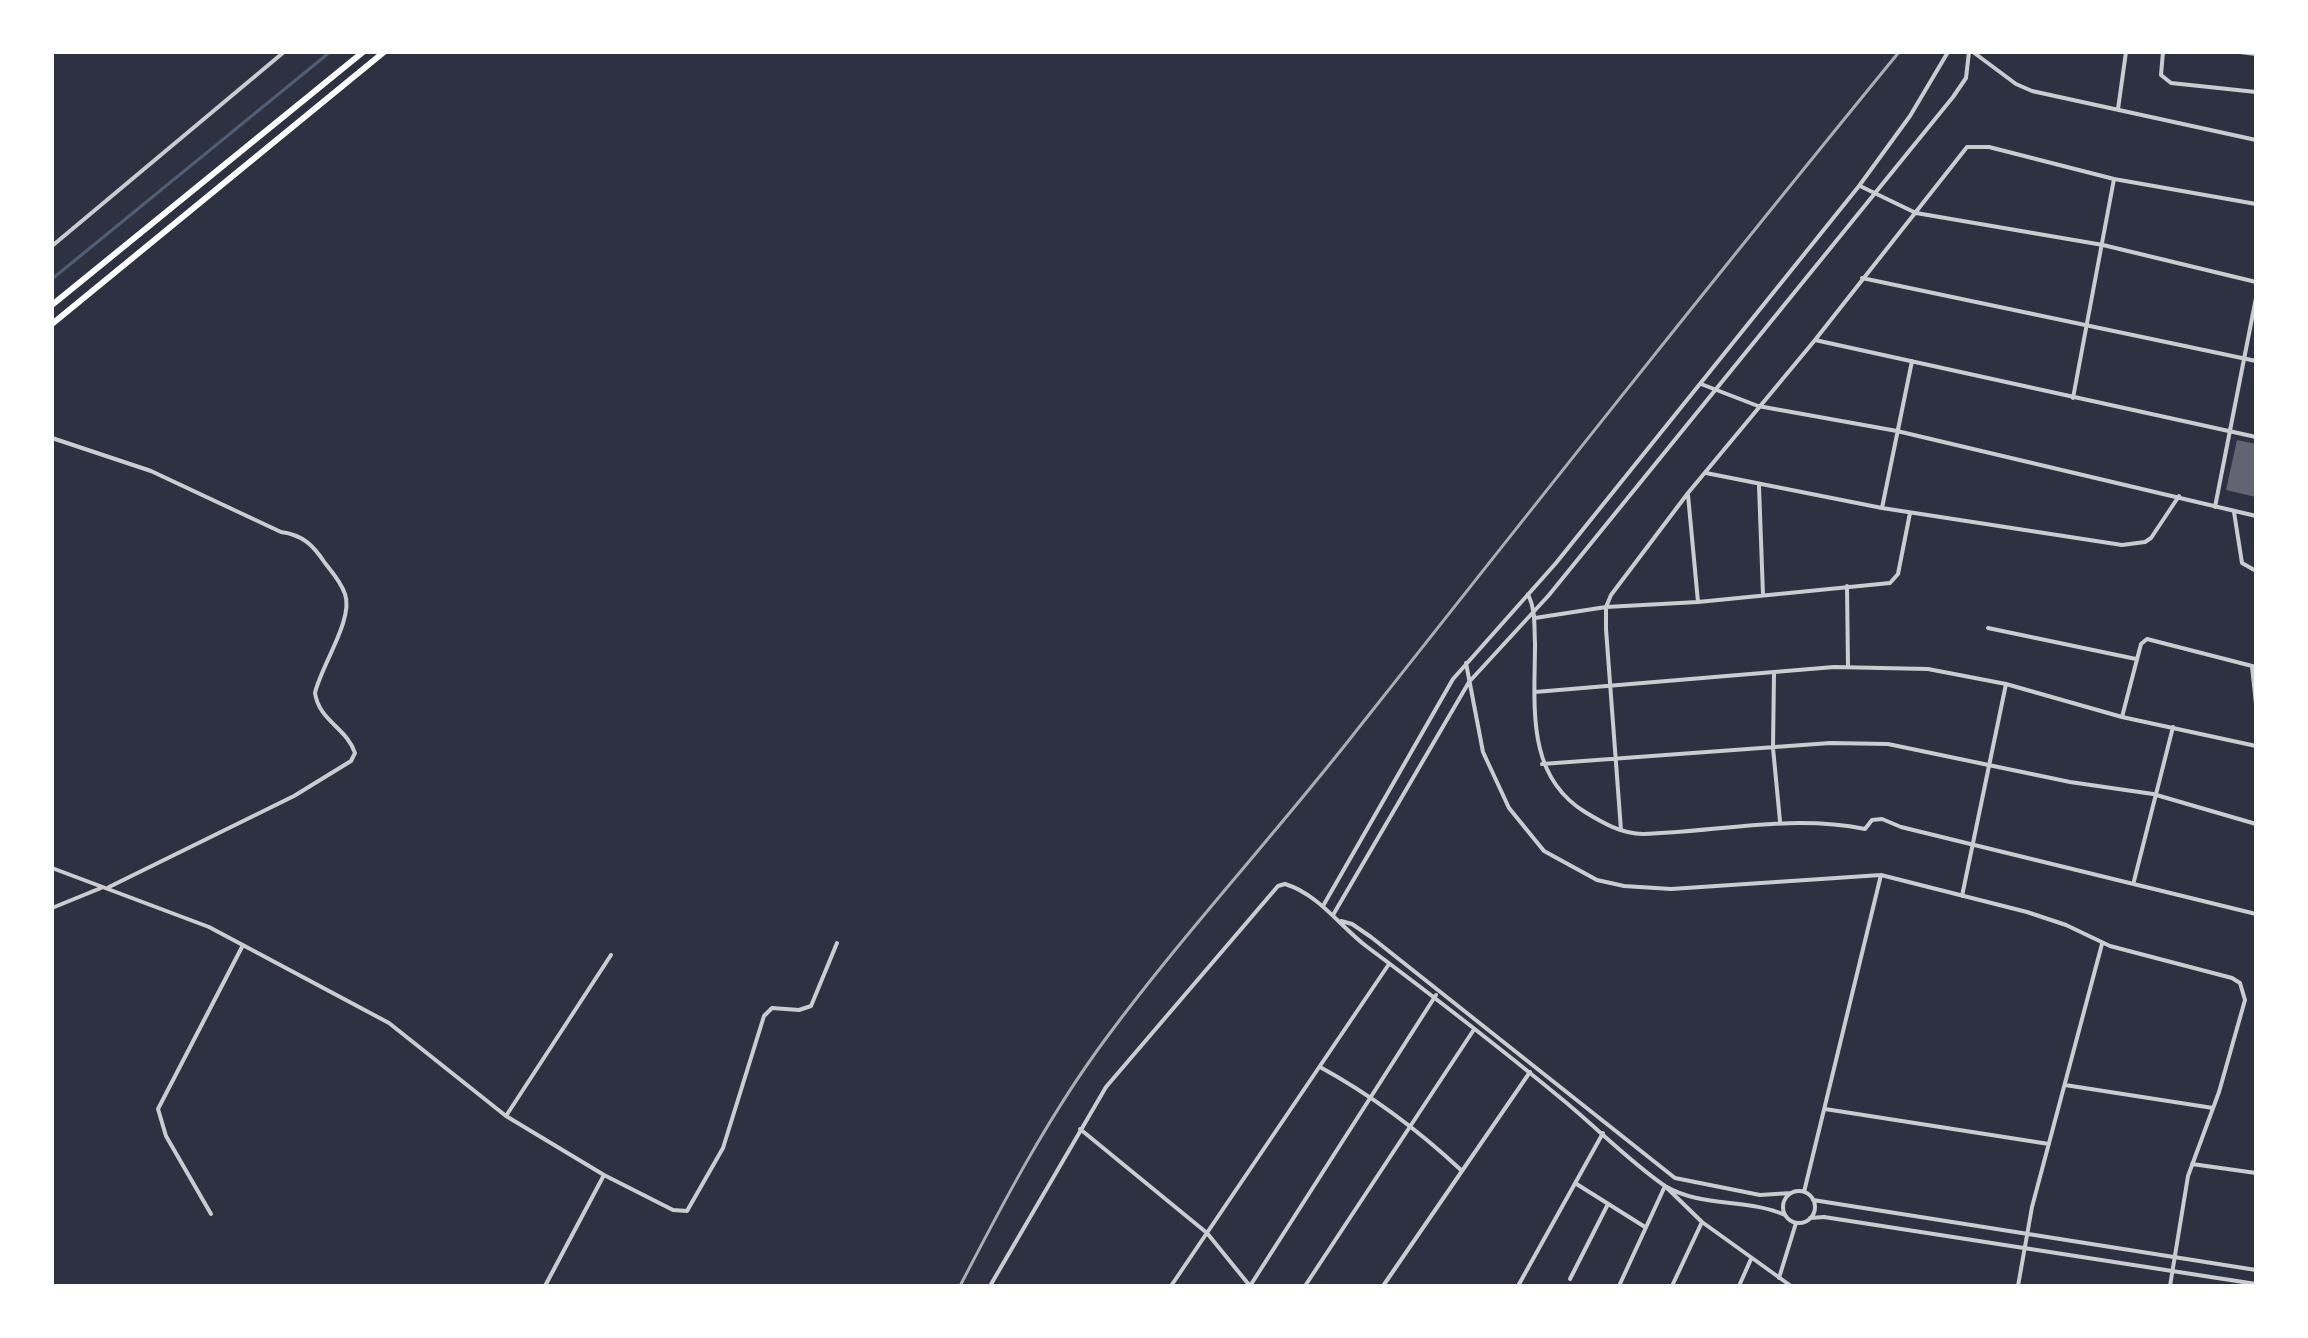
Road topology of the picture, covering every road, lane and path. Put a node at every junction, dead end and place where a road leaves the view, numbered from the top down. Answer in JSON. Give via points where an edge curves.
{"nodes":[{"id":1,"x":284,"y":52,"type":"edge"},
{"id":2,"x":363,"y":52,"type":"edge"},
{"id":3,"x":384,"y":52,"type":"edge"},
{"id":4,"x":1948,"y":52,"type":"edge"},
{"id":5,"x":1971,"y":52,"type":"edge"},
{"id":6,"x":2126,"y":52,"type":"edge"},
{"id":7,"x":2163,"y":52,"type":"edge"},
{"id":8,"x":2240,"y":52,"type":"edge"},
{"id":9,"x":2256,"y":54,"type":"edge"},
{"id":10,"x":2256,"y":92,"type":"edge"},
{"id":11,"x":2118,"y":110,"type":"junction"},
{"id":12,"x":2256,"y":140,"type":"edge"},
{"id":13,"x":2114,"y":179,"type":"junction"},
{"id":14,"x":1859,"y":186,"type":"junction"},
{"id":15,"x":1874,"y":195,"type":"junction"},
{"id":16,"x":2256,"y":204,"type":"edge"},
{"id":17,"x":1916,"y":213,"type":"junction"},
{"id":18,"x":2103,"y":245,"type":"junction"},
{"id":19,"x":52,"y":246,"type":"edge"},
{"id":20,"x":1862,"y":278,"type":"junction"},
{"id":21,"x":2256,"y":282,"type":"edge"},
{"id":22,"x":2256,"y":298,"type":"edge"},
{"id":23,"x":52,"y":305,"type":"edge"},
{"id":24,"x":52,"y":324,"type":"edge"},
{"id":25,"x":2087,"y":327,"type":"junction"},
{"id":26,"x":1815,"y":340,"type":"junction"},
{"id":27,"x":2243,"y":358,"type":"junction"},
{"id":28,"x":1912,"y":361,"type":"junction"},
{"id":29,"x":2256,"y":361,"type":"edge"},
{"id":30,"x":1701,"y":384,"type":"junction"},
{"id":31,"x":1716,"y":390,"type":"junction"},
{"id":32,"x":2073,"y":398,"type":"junction"},
{"id":33,"x":1758,"y":406,"type":"junction"},
{"id":34,"x":2229,"y":430,"type":"junction"},
{"id":35,"x":1897,"y":431,"type":"junction"},
{"id":36,"x":2256,"y":437,"type":"edge"},
{"id":37,"x":52,"y":438,"type":"edge"},
{"id":38,"x":1706,"y":473,"type":"junction"},
{"id":39,"x":1759,"y":486,"type":"junction"},
{"id":40,"x":1688,"y":493,"type":"junction"},
{"id":41,"x":2179,"y":496,"type":"junction"},
{"id":42,"x":2215,"y":507,"type":"junction"},
{"id":43,"x":1882,"y":508,"type":"junction"},
{"id":44,"x":2234,"y":512,"type":"junction"},
{"id":45,"x":1910,"y":513,"type":"junction"},
{"id":46,"x":2256,"y":516,"type":"edge"},
{"id":47,"x":2256,"y":571,"type":"edge"},
{"id":48,"x":1847,"y":586,"type":"junction"},
{"id":49,"x":1528,"y":594,"type":"junction"},
{"id":50,"x":1763,"y":596,"type":"junction"},
{"id":51,"x":1698,"y":602,"type":"junction"},
{"id":52,"x":1606,"y":607,"type":"junction"},
{"id":53,"x":1534,"y":611,"type":"junction"},
{"id":54,"x":1535,"y":618,"type":"junction"},
{"id":55,"x":1988,"y":628,"type":"dead end"},
{"id":56,"x":2136,"y":659,"type":"junction"},
{"id":57,"x":1466,"y":663,"type":"junction"},
{"id":58,"x":1848,"y":667,"type":"junction"},
{"id":59,"x":2254,"y":667,"type":"edge"},
{"id":60,"x":1774,"y":673,"type":"junction"},
{"id":61,"x":1469,"y":682,"type":"junction"},
{"id":62,"x":2006,"y":684,"type":"junction"},
{"id":63,"x":1610,"y":688,"type":"junction"},
{"id":64,"x":1535,"y":692,"type":"junction"},
{"id":65,"x":2256,"y":704,"type":"edge"},
{"id":66,"x":2122,"y":717,"type":"junction"},
{"id":67,"x":2173,"y":727,"type":"junction"},
{"id":68,"x":2256,"y":746,"type":"edge"},
{"id":69,"x":1773,"y":748,"type":"junction"},
{"id":70,"x":1616,"y":758,"type":"junction"},
{"id":71,"x":1542,"y":764,"type":"junction"},
{"id":72,"x":1992,"y":764,"type":"junction"},
{"id":73,"x":2153,"y":794,"type":"junction"},
{"id":74,"x":1780,"y":821,"type":"junction"},
{"id":75,"x":2256,"y":824,"type":"edge"},
{"id":76,"x":1621,"y":830,"type":"junction"},
{"id":77,"x":1975,"y":843,"type":"junction"},
{"id":78,"x":52,"y":868,"type":"edge"},
{"id":79,"x":1881,"y":875,"type":"junction"},
{"id":80,"x":2134,"y":881,"type":"junction"},
{"id":81,"x":109,"y":887,"type":"junction"},
{"id":82,"x":101,"y":888,"type":"junction"},
{"id":83,"x":1962,"y":896,"type":"junction"},
{"id":84,"x":1323,"y":907,"type":"junction"},
{"id":85,"x":52,"y":908,"type":"edge"},
{"id":86,"x":2256,"y":914,"type":"edge"},
{"id":87,"x":1333,"y":915,"type":"junction"},
{"id":88,"x":1341,"y":921,"type":"junction"},
{"id":89,"x":837,"y":943,"type":"dead end"},
{"id":90,"x":2102,"y":944,"type":"junction"},
{"id":91,"x":243,"y":945,"type":"junction"},
{"id":92,"x":611,"y":955,"type":"dead end"},
{"id":93,"x":1390,"y":963,"type":"junction"},
{"id":94,"x":1436,"y":995,"type":"junction"},
{"id":95,"x":1473,"y":1030,"type":"junction"},
{"id":96,"x":1320,"y":1067,"type":"junction"},
{"id":97,"x":1530,"y":1072,"type":"junction"},
{"id":98,"x":2065,"y":1085,"type":"junction"},
{"id":99,"x":1369,"y":1094,"type":"junction"},
{"id":100,"x":2213,"y":1108,"type":"junction"},
{"id":101,"x":1825,"y":1109,"type":"junction"},
{"id":102,"x":506,"y":1116,"type":"junction"},
{"id":103,"x":1410,"y":1124,"type":"junction"},
{"id":104,"x":1080,"y":1129,"type":"junction"},
{"id":105,"x":1603,"y":1133,"type":"junction"},
{"id":106,"x":2049,"y":1144,"type":"junction"},
{"id":107,"x":2192,"y":1164,"type":"junction"},
{"id":108,"x":1461,"y":1170,"type":"junction"},
{"id":109,"x":2256,"y":1173,"type":"edge"},
{"id":110,"x":604,"y":1175,"type":"junction"},
{"id":111,"x":1575,"y":1183,"type":"junction"},
{"id":112,"x":1665,"y":1186,"type":"junction"},
{"id":113,"x":1804,"y":1192,"type":"junction"},
{"id":114,"x":1791,"y":1193,"type":"junction"},
{"id":115,"x":1813,"y":1200,"type":"junction"},
{"id":116,"x":1608,"y":1204,"type":"junction"},
{"id":117,"x":211,"y":1214,"type":"dead end"},
{"id":118,"x":1785,"y":1215,"type":"junction"},
{"id":119,"x":1810,"y":1218,"type":"junction"},
{"id":120,"x":1702,"y":1222,"type":"junction"},
{"id":121,"x":1796,"y":1223,"type":"junction"},
{"id":122,"x":1645,"y":1227,"type":"junction"},
{"id":123,"x":1207,"y":1233,"type":"junction"},
{"id":124,"x":2026,"y":1233,"type":"junction"},
{"id":125,"x":2023,"y":1249,"type":"junction"},
{"id":126,"x":2175,"y":1256,"type":"junction"},
{"id":127,"x":1751,"y":1259,"type":"junction"},
{"id":128,"x":2256,"y":1270,"type":"edge"},
{"id":129,"x":2172,"y":1272,"type":"junction"},
{"id":130,"x":1779,"y":1278,"type":"junction"},
{"id":131,"x":1570,"y":1279,"type":"dead end"},
{"id":132,"x":2256,"y":1284,"type":"edge"},
{"id":133,"x":545,"y":1286,"type":"edge"},
{"id":134,"x":990,"y":1286,"type":"edge"},
{"id":135,"x":1171,"y":1286,"type":"edge"},
{"id":136,"x":1250,"y":1286,"type":"edge"},
{"id":137,"x":1305,"y":1286,"type":"edge"},
{"id":138,"x":1383,"y":1286,"type":"edge"},
{"id":139,"x":1518,"y":1286,"type":"edge"},
{"id":140,"x":1619,"y":1286,"type":"edge"},
{"id":141,"x":1672,"y":1286,"type":"edge"},
{"id":142,"x":1739,"y":1286,"type":"edge"},
{"id":143,"x":1791,"y":1286,"type":"edge"},
{"id":144,"x":2018,"y":1286,"type":"edge"},
{"id":145,"x":2170,"y":1286,"type":"edge"}],
"edges":[{"from":1,"to":19,"type":"street"},
{"from":2,"to":23,"type":"main road"},
{"from":3,"to":24,"type":"main road"},
{"from":4,"to":14,"type":"street"},
{"from":5,"to":11,"type":"street","via":[[2032,91]]},
{"from":5,"to":15,"type":"street","via":[[1963,83]]},
{"from":6,"to":11,"type":"street"},
{"from":7,"to":10,"type":"street","via":[[2161,75],[2171,83]]},
{"from":8,"to":9,"type":"street"},
{"from":11,"to":12,"type":"street"},
{"from":13,"to":16,"type":"street"},
{"from":13,"to":17,"type":"street","via":[[1971,146],[1958,155]]},
{"from":13,"to":18,"type":"street"},
{"from":14,"to":15,"type":"street"},
{"from":14,"to":30,"type":"street"},
{"from":15,"to":17,"type":"street"},
{"from":15,"to":31,"type":"street"},
{"from":17,"to":18,"type":"street"},
{"from":17,"to":20,"type":"street"},
{"from":18,"to":21,"type":"street"},
{"from":18,"to":25,"type":"street"},
{"from":20,"to":25,"type":"street"},
{"from":20,"to":26,"type":"street"},
{"from":22,"to":27,"type":"street"},
{"from":25,"to":27,"type":"street"},
{"from":25,"to":32,"type":"street"},
{"from":26,"to":28,"type":"street"},
{"from":26,"to":33,"type":"street"},
{"from":27,"to":29,"type":"street"},
{"from":27,"to":34,"type":"street"},
{"from":28,"to":32,"type":"street"},
{"from":28,"to":35,"type":"street"},
{"from":30,"to":31,"type":"street"},
{"from":30,"to":49,"type":"street"},
{"from":31,"to":33,"type":"street"},
{"from":31,"to":53,"type":"street"},
{"from":32,"to":34,"type":"street"},
{"from":33,"to":35,"type":"street"},
{"from":33,"to":38,"type":"street"},
{"from":34,"to":36,"type":"street"},
{"from":34,"to":42,"type":"street"},
{"from":35,"to":41,"type":"street"},
{"from":35,"to":43,"type":"street"},
{"from":37,"to":81,"type":"street","via":[[151,471],[281,532],[297,534],[317,551],[346,595],[338,636],[315,693],[324,717],[353,745],[351,761],[294,796]]},
{"from":38,"to":39,"type":"street"},
{"from":38,"to":40,"type":"street"},
{"from":39,"to":43,"type":"street"},
{"from":39,"to":50,"type":"street"},
{"from":40,"to":51,"type":"street"},
{"from":40,"to":52,"type":"street","via":[[1618,583]]},
{"from":41,"to":42,"type":"street"},
{"from":41,"to":45,"type":"street","via":[[2151,538],[2131,545]]},
{"from":42,"to":44,"type":"street"},
{"from":43,"to":45,"type":"street"},
{"from":44,"to":46,"type":"street"},
{"from":44,"to":47,"type":"street","via":[[2242,563]]},
{"from":45,"to":48,"type":"street","via":[[1893,581]]},
{"from":48,"to":50,"type":"street"},
{"from":48,"to":58,"type":"street"},
{"from":49,"to":53,"type":"street"},
{"from":49,"to":57,"type":"street"},
{"from":50,"to":51,"type":"street"},
{"from":51,"to":52,"type":"street"},
{"from":52,"to":54,"type":"street"},
{"from":52,"to":63,"type":"street"},
{"from":53,"to":54,"type":"street"},
{"from":53,"to":61,"type":"street"},
{"from":54,"to":64,"type":"street"},
{"from":55,"to":56,"type":"street"},
{"from":56,"to":59,"type":"street","via":[[2141,644],[2153,639]]},
{"from":56,"to":66,"type":"street"},
{"from":57,"to":61,"type":"street"},
{"from":57,"to":84,"type":"street","via":[[1426,722]]},
{"from":58,"to":60,"type":"street"},
{"from":58,"to":62,"type":"street","via":[[1928,669]]},
{"from":59,"to":65,"type":"street"},
{"from":60,"to":63,"type":"street"},
{"from":60,"to":69,"type":"street"},
{"from":61,"to":79,"type":"street","via":[[1483,752],[1509,808],[1544,851],[1597,880],[1671,889]]},
{"from":61,"to":87,"type":"street"},
{"from":62,"to":66,"type":"street"},
{"from":62,"to":72,"type":"street"},
{"from":63,"to":64,"type":"street"},
{"from":63,"to":70,"type":"street"},
{"from":64,"to":71,"type":"street"},
{"from":66,"to":67,"type":"street"},
{"from":67,"to":68,"type":"street"},
{"from":67,"to":73,"type":"street"},
{"from":69,"to":70,"type":"street"},
{"from":69,"to":72,"type":"street","via":[[1877,743]]},
{"from":69,"to":74,"type":"street"},
{"from":70,"to":71,"type":"street"},
{"from":70,"to":76,"type":"street"},
{"from":71,"to":76,"type":"street","via":[[1565,798]]},
{"from":72,"to":73,"type":"street"},
{"from":72,"to":77,"type":"street"},
{"from":73,"to":75,"type":"street"},
{"from":73,"to":80,"type":"street"},
{"from":74,"to":76,"type":"street","via":[[1668,833]]},
{"from":74,"to":77,"type":"street","via":[[1826,821],[1865,829],[1872,820],[1882,819]]},
{"from":77,"to":80,"type":"street"},
{"from":77,"to":83,"type":"street"},
{"from":78,"to":82,"type":"street"},
{"from":79,"to":83,"type":"street"},
{"from":79,"to":101,"type":"street"},
{"from":80,"to":86,"type":"street"},
{"from":81,"to":82,"type":"street"},
{"from":81,"to":91,"type":"street"},
{"from":82,"to":85,"type":"street"},
{"from":83,"to":90,"type":"street","via":[[2050,919]]},
{"from":84,"to":87,"type":"street"},
{"from":84,"to":104,"type":"street","via":[[1288,885],[1278,886],[1106,1087]]},
{"from":87,"to":88,"type":"street"},
{"from":88,"to":93,"type":"street"},
{"from":88,"to":114,"type":"street","via":[[1371,937],[1675,1178],[1760,1195]]},
{"from":89,"to":110,"type":"street","via":[[811,1006],[772,1008],[764,1016],[723,1148],[687,1211],[673,1210]]},
{"from":90,"to":98,"type":"street"},
{"from":90,"to":100,"type":"street","via":[[2232,978],[2243,987],[2245,1000]]},
{"from":91,"to":102,"type":"street","via":[[389,1023]]},
{"from":91,"to":117,"type":"street","via":[[158,1109],[166,1136]]},
{"from":92,"to":102,"type":"street"},
{"from":93,"to":94,"type":"street"},
{"from":93,"to":96,"type":"street"},
{"from":94,"to":95,"type":"street"},
{"from":94,"to":99,"type":"street"},
{"from":95,"to":97,"type":"street"},
{"from":95,"to":103,"type":"street"},
{"from":96,"to":99,"type":"street"},
{"from":96,"to":123,"type":"street"},
{"from":97,"to":105,"type":"street"},
{"from":97,"to":108,"type":"street"},
{"from":98,"to":100,"type":"street"},
{"from":98,"to":106,"type":"street"},
{"from":99,"to":103,"type":"street"},
{"from":99,"to":136,"type":"street"},
{"from":100,"to":107,"type":"street"},
{"from":101,"to":106,"type":"street"},
{"from":101,"to":113,"type":"street"},
{"from":102,"to":110,"type":"street"},
{"from":103,"to":108,"type":"street"},
{"from":103,"to":137,"type":"street"},
{"from":104,"to":123,"type":"street"},
{"from":104,"to":134,"type":"street"},
{"from":105,"to":111,"type":"street"},
{"from":105,"to":112,"type":"street"},
{"from":106,"to":124,"type":"street"},
{"from":107,"to":109,"type":"street"},
{"from":107,"to":126,"type":"street"},
{"from":108,"to":138,"type":"street"},
{"from":110,"to":133,"type":"street"},
{"from":111,"to":116,"type":"street"},
{"from":111,"to":139,"type":"street"},
{"from":112,"to":118,"type":"street","via":[[1687,1197]]},
{"from":112,"to":120,"type":"street"},
{"from":112,"to":122,"type":"street"},
{"from":113,"to":114,"type":"street"},
{"from":113,"to":115,"type":"street"},
{"from":114,"to":118,"type":"street","via":[[1783,1203]]},
{"from":115,"to":119,"type":"street"},
{"from":115,"to":124,"type":"street"},
{"from":116,"to":122,"type":"street"},
{"from":116,"to":131,"type":"street"},
{"from":118,"to":121,"type":"street"},
{"from":119,"to":121,"type":"street"},
{"from":119,"to":125,"type":"street"},
{"from":120,"to":127,"type":"street"},
{"from":120,"to":141,"type":"street"},
{"from":121,"to":130,"type":"street"},
{"from":122,"to":140,"type":"street"},
{"from":123,"to":135,"type":"street"},
{"from":123,"to":136,"type":"street"},
{"from":124,"to":125,"type":"street"},
{"from":124,"to":126,"type":"street"},
{"from":125,"to":129,"type":"street"},
{"from":125,"to":144,"type":"street"},
{"from":126,"to":128,"type":"street"},
{"from":126,"to":129,"type":"street"},
{"from":127,"to":130,"type":"street"},
{"from":127,"to":142,"type":"street"},
{"from":129,"to":132,"type":"street"},
{"from":129,"to":145,"type":"street"},
{"from":130,"to":143,"type":"street"}]}
